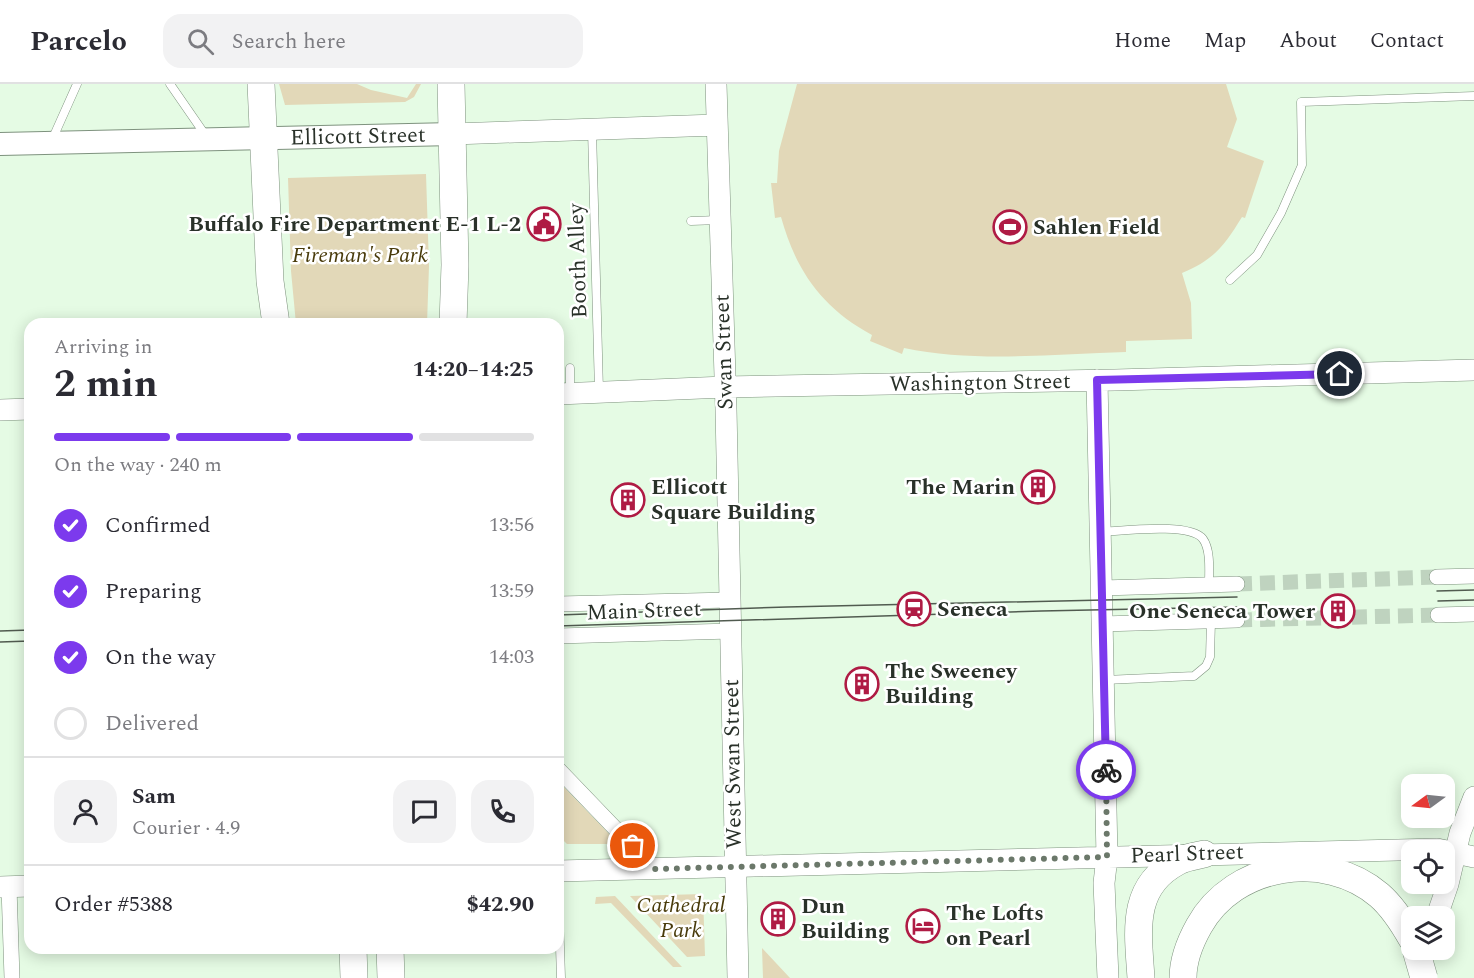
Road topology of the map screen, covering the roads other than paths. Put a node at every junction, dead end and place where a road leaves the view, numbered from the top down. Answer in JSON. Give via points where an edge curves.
{"nodes":[{"id":1,"x":77,"y":84,"type":"edge"},
{"id":2,"x":170,"y":84,"type":"edge"},
{"id":3,"x":261,"y":84,"type":"edge"},
{"id":4,"x":451,"y":84,"type":"edge"},
{"id":5,"x":716,"y":84,"type":"edge"},
{"id":6,"x":1474,"y":96,"type":"edge"},
{"id":7,"x":717,"y":125,"type":"junction"},
{"id":8,"x":592,"y":129,"type":"junction"},
{"id":9,"x":453,"y":134,"type":"junction"},
{"id":10,"x":263,"y":138,"type":"junction"},
{"id":11,"x":209,"y":139,"type":"junction"},
{"id":12,"x":51,"y":143,"type":"junction"},
{"id":13,"x":0,"y":144,"type":"edge"},
{"id":14,"x":720,"y":220,"type":"junction"},
{"id":15,"x":691,"y":221,"type":"dead end"},
{"id":16,"x":1230,"y":280,"type":"dead end"},
{"id":17,"x":275,"y":318,"type":"edge"},
{"id":18,"x":453,"y":318,"type":"edge"},
{"id":19,"x":570,"y":368,"type":"dead end"},
{"id":20,"x":1474,"y":370,"type":"edge"},
{"id":21,"x":1097,"y":380,"type":"junction"},
{"id":22,"x":725,"y":387,"type":"junction"},
{"id":23,"x":599,"y":392,"type":"junction"},
{"id":24,"x":564,"y":393,"type":"edge"},
{"id":25,"x":24,"y":409,"type":"edge"},
{"id":26,"x":0,"y":410,"type":"edge"},
{"id":27,"x":1100,"y":532,"type":"junction"},
{"id":28,"x":1474,"y":576,"type":"edge"},
{"id":29,"x":1437,"y":577,"type":"tunnel mouth"},
{"id":30,"x":1237,"y":584,"type":"tunnel mouth"},
{"id":31,"x":1209,"y":585,"type":"junction"},
{"id":32,"x":1102,"y":594,"type":"junction"},
{"id":33,"x":730,"y":600,"type":"junction"},
{"id":34,"x":564,"y":604,"type":"edge"},
{"id":35,"x":1474,"y":614,"type":"edge"},
{"id":36,"x":1438,"y":615,"type":"tunnel mouth"},
{"id":37,"x":1238,"y":620,"type":"tunnel mouth"},
{"id":38,"x":1211,"y":621,"type":"junction"},
{"id":39,"x":1102,"y":624,"type":"junction"},
{"id":40,"x":731,"y":626,"type":"junction"},
{"id":41,"x":564,"y":636,"type":"edge"},
{"id":42,"x":1103,"y":680,"type":"junction"},
{"id":43,"x":564,"y":775,"type":"edge"},
{"id":44,"x":1474,"y":797,"type":"edge"},
{"id":45,"x":1204,"y":854,"type":"junction"},
{"id":46,"x":1465,"y":854,"type":"edge"},
{"id":47,"x":1107,"y":857,"type":"junction"},
{"id":48,"x":734,"y":867,"type":"junction"},
{"id":49,"x":654,"y":869,"type":"junction"},
{"id":50,"x":564,"y":872,"type":"edge"},
{"id":51,"x":13,"y":887,"type":"edge"},
{"id":52,"x":1440,"y":906,"type":"edge"},
{"id":53,"x":1401,"y":922,"type":"edge"},
{"id":54,"x":353,"y":954,"type":"edge"},
{"id":55,"x":390,"y":954,"type":"edge"},
{"id":56,"x":560,"y":954,"type":"edge"},
{"id":57,"x":1419,"y":960,"type":"edge"},
{"id":58,"x":1422,"y":960,"type":"edge"},
{"id":59,"x":12,"y":978,"type":"edge"},
{"id":60,"x":354,"y":978,"type":"edge"},
{"id":61,"x":391,"y":978,"type":"edge"},
{"id":62,"x":561,"y":978,"type":"edge"},
{"id":63,"x":738,"y":978,"type":"edge"},
{"id":64,"x":1108,"y":978,"type":"edge"},
{"id":65,"x":1140,"y":978,"type":"edge"},
{"id":66,"x":1183,"y":978,"type":"edge"},
{"id":67,"x":1416,"y":978,"type":"edge"},
{"id":68,"x":1424,"y":978,"type":"edge"}],
"edges":[{"from":1,"to":12,"type":"lane"},
{"from":2,"to":11,"type":"lane"},
{"from":3,"to":10,"type":"highway"},
{"from":4,"to":9,"type":"highway"},
{"from":5,"to":7,"type":"street","name":"Swan Street"},
{"from":6,"to":16,"type":"lane","via":[[1301,102],[1302,165],[1257,255]]},
{"from":7,"to":8,"type":"street","name":"Ellicott Street"},
{"from":7,"to":14,"type":"street","name":"Swan Street"},
{"from":8,"to":9,"type":"street","name":"Ellicott Street"},
{"from":8,"to":23,"type":"lane","name":"Booth Alley"},
{"from":9,"to":10,"type":"main road","name":"Ellicott Street"},
{"from":9,"to":18,"type":"highway"},
{"from":10,"to":11,"type":"main road","name":"Ellicott Street"},
{"from":10,"to":17,"type":"highway"},
{"from":11,"to":12,"type":"main road","name":"Ellicott Street"},
{"from":12,"to":13,"type":"main road","name":"Ellicott Street"},
{"from":14,"to":15,"type":"lane"},
{"from":14,"to":22,"type":"street","name":"Swan Street"},
{"from":19,"to":24,"type":"lane"},
{"from":20,"to":21,"type":"street","name":"Washington Street"},
{"from":21,"to":22,"type":"street","name":"Washington Street"},
{"from":21,"to":27,"type":"street"},
{"from":22,"to":23,"type":"street","name":"Washington Street"},
{"from":22,"to":33,"type":"street","name":"Swan Street"},
{"from":23,"to":24,"type":"street","name":"Washington Street"},
{"from":25,"to":26,"type":"street"},
{"from":27,"to":31,"type":"lane","via":[[1195,532],[1208,552]]},
{"from":27,"to":32,"type":"street"},
{"from":28,"to":29,"type":"street"},
{"from":30,"to":31,"type":"street"},
{"from":31,"to":32,"type":"street"},
{"from":32,"to":39,"type":"street"},
{"from":33,"to":34,"type":"street","name":"Main Street"},
{"from":33,"to":40,"type":"street","name":"Swan Street"},
{"from":35,"to":36,"type":"street"},
{"from":37,"to":38,"type":"street"},
{"from":38,"to":39,"type":"street"},
{"from":38,"to":42,"type":"lane","via":[[1210,657],[1194,676]]},
{"from":39,"to":42,"type":"street"},
{"from":40,"to":41,"type":"street","name":"Main Street"},
{"from":40,"to":48,"type":"street","name":"West Swan Street"},
{"from":42,"to":47,"type":"street"},
{"from":43,"to":49,"type":"street"},
{"from":44,"to":46,"type":"street"},
{"from":45,"to":46,"type":"street","name":"Pearl Street","via":[[1437,849]]},
{"from":45,"to":47,"type":"street","name":"Pearl Street"},
{"from":45,"to":65,"type":"highway","via":[[1179,861],[1150,883],[1140,912]]},
{"from":46,"to":52,"type":"street"},
{"from":47,"to":48,"type":"street","name":"Pearl Street"},
{"from":47,"to":64,"type":"street","via":[[1104,883]]},
{"from":48,"to":49,"type":"street","name":"Pearl Street"},
{"from":48,"to":63,"type":"street","name":"West Swan Street"},
{"from":49,"to":50,"type":"street","name":"Pearl Street"},
{"from":51,"to":59,"type":"street"},
{"from":53,"to":66,"type":"highway","via":[[1378,894],[1360,882],[1310,868],[1281,869],[1252,877],[1228,891],[1205,915],[1190,942]]},
{"from":54,"to":60,"type":"highway"},
{"from":55,"to":61,"type":"highway"},
{"from":56,"to":62,"type":"lane"},
{"from":57,"to":68,"type":"highway","bridge":true},
{"from":58,"to":67,"type":"street"}]}
